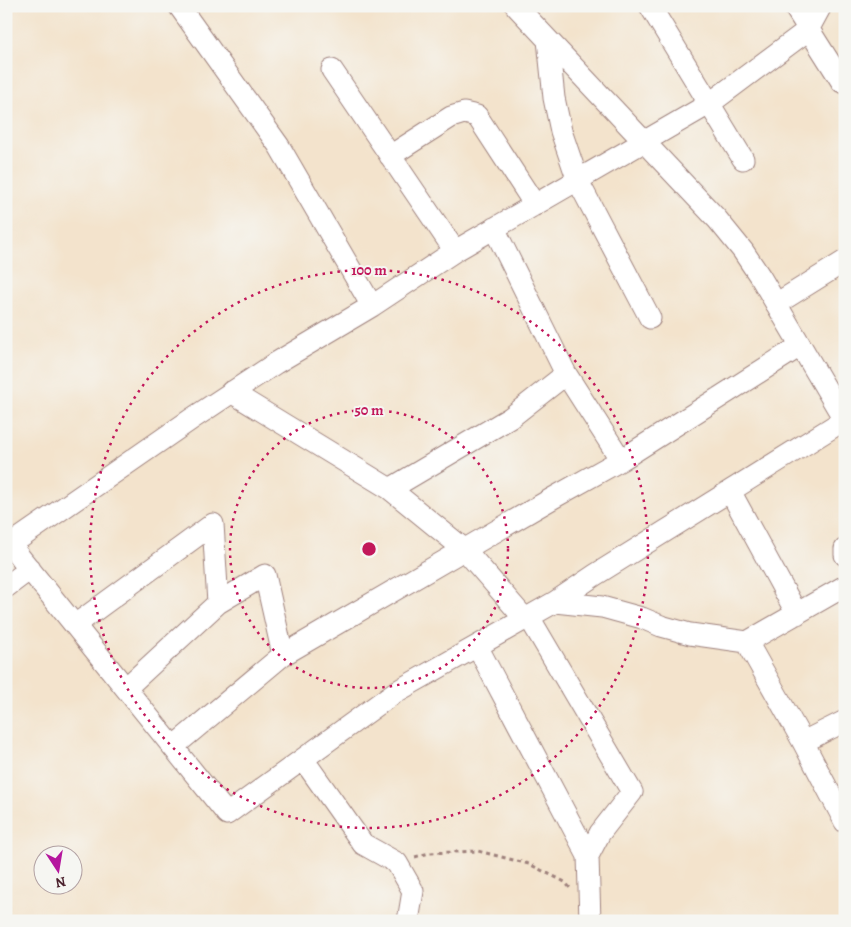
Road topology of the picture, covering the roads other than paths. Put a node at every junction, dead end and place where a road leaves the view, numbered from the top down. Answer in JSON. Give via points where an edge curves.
{"nodes":[{"id":1,"x":179,"y":6,"type":"edge"},
{"id":2,"x":516,"y":6,"type":"edge"},
{"id":3,"x":650,"y":6,"type":"edge"},
{"id":4,"x":794,"y":6,"type":"edge"},
{"id":5,"x":821,"y":6,"type":"edge"},
{"id":6,"x":808,"y":30,"type":"junction"},
{"id":7,"x":548,"y":40,"type":"junction"},
{"id":8,"x":332,"y":70,"type":"dead end"},
{"id":9,"x":842,"y":82,"type":"dead end"},
{"id":10,"x":710,"y":104,"type":"junction"},
{"id":11,"x":645,"y":142,"type":"junction"},
{"id":12,"x":390,"y":156,"type":"junction"},
{"id":13,"x":743,"y":159,"type":"dead end"},
{"id":14,"x":578,"y":180,"type":"junction"},
{"id":15,"x":535,"y":205,"type":"junction"},
{"id":16,"x":494,"y":228,"type":"junction"},
{"id":17,"x":455,"y":250,"type":"junction"},
{"id":18,"x":845,"y":261,"type":"edge"},
{"id":19,"x":776,"y":304,"type":"junction"},
{"id":20,"x":372,"y":306,"type":"junction"},
{"id":21,"x":650,"y":318,"type":"dead end"},
{"id":22,"x":800,"y":346,"type":"junction"},
{"id":23,"x":566,"y":374,"type":"junction"},
{"id":24,"x":232,"y":392,"type":"junction"},
{"id":25,"x":844,"y":420,"type":"edge"},
{"id":26,"x":621,"y":460,"type":"junction"},
{"id":27,"x":390,"y":489,"type":"junction"},
{"id":28,"x":730,"y":491,"type":"junction"},
{"id":29,"x":8,"y":542,"type":"edge"},
{"id":30,"x":845,"y":549,"type":"edge"},
{"id":31,"x":465,"y":550,"type":"junction"},
{"id":32,"x":845,"y":555,"type":"edge"},
{"id":33,"x":30,"y":569,"type":"junction"},
{"id":34,"x":845,"y":586,"type":"edge"},
{"id":35,"x":6,"y":587,"type":"edge"},
{"id":36,"x":218,"y":602,"type":"junction"},
{"id":37,"x":555,"y":602,"type":"junction"},
{"id":38,"x":797,"y":614,"type":"junction"},
{"id":39,"x":527,"y":618,"type":"junction"},
{"id":40,"x":75,"y":625,"type":"junction"},
{"id":41,"x":747,"y":642,"type":"junction"},
{"id":42,"x":477,"y":646,"type":"junction"},
{"id":43,"x":283,"y":655,"type":"junction"},
{"id":44,"x":126,"y":688,"type":"junction"},
{"id":45,"x":845,"y":722,"type":"edge"},
{"id":46,"x":803,"y":742,"type":"junction"},
{"id":47,"x":173,"y":747,"type":"junction"},
{"id":48,"x":303,"y":759,"type":"junction"},
{"id":49,"x":845,"y":822,"type":"edge"},
{"id":50,"x":588,"y":856,"type":"junction"},
{"id":51,"x":590,"y":914,"type":"edge"},
{"id":52,"x":408,"y":921,"type":"edge"}],
"edges":[{"from":1,"to":20,"type":"street","via":[[279,146]]},
{"from":2,"to":7,"type":"street"},
{"from":3,"to":10,"type":"street"},
{"from":4,"to":6,"type":"street"},
{"from":5,"to":6,"type":"street"},
{"from":6,"to":9,"type":"street"},
{"from":6,"to":10,"type":"street"},
{"from":7,"to":11,"type":"street"},
{"from":7,"to":14,"type":"street","via":[[561,131]]},
{"from":8,"to":12,"type":"street"},
{"from":10,"to":11,"type":"street"},
{"from":10,"to":13,"type":"street"},
{"from":11,"to":14,"type":"street"},
{"from":11,"to":19,"type":"street","via":[[717,219],[761,278]]},
{"from":12,"to":15,"type":"street","via":[[451,117],[464,113],[477,116]]},
{"from":12,"to":17,"type":"street"},
{"from":14,"to":15,"type":"street"},
{"from":14,"to":21,"type":"street"},
{"from":15,"to":16,"type":"street"},
{"from":16,"to":17,"type":"street"},
{"from":16,"to":23,"type":"street"},
{"from":17,"to":20,"type":"street"},
{"from":18,"to":19,"type":"street"},
{"from":19,"to":22,"type":"street"},
{"from":20,"to":24,"type":"street"},
{"from":22,"to":25,"type":"street"},
{"from":22,"to":26,"type":"street"},
{"from":23,"to":26,"type":"street"},
{"from":23,"to":27,"type":"street","via":[[510,418]]},
{"from":24,"to":27,"type":"street"},
{"from":24,"to":29,"type":"street"},
{"from":25,"to":28,"type":"street"},
{"from":26,"to":31,"type":"street"},
{"from":27,"to":31,"type":"street"},
{"from":28,"to":37,"type":"street"},
{"from":28,"to":38,"type":"street"},
{"from":29,"to":33,"type":"street"},
{"from":30,"to":32,"type":"street"},
{"from":31,"to":39,"type":"street"},
{"from":31,"to":43,"type":"street"},
{"from":33,"to":35,"type":"street"},
{"from":33,"to":40,"type":"street"},
{"from":34,"to":38,"type":"street"},
{"from":36,"to":40,"type":"street","via":[[213,524]]},
{"from":36,"to":43,"type":"street","via":[[265,575]]},
{"from":36,"to":44,"type":"street"},
{"from":37,"to":39,"type":"street"},
{"from":37,"to":41,"type":"street","via":[[602,608],[690,634]]},
{"from":38,"to":41,"type":"street"},
{"from":39,"to":42,"type":"street"},
{"from":39,"to":50,"type":"street","via":[[632,792],[600,833]]},
{"from":40,"to":44,"type":"street"},
{"from":41,"to":46,"type":"street"},
{"from":42,"to":48,"type":"street","via":[[394,693]]},
{"from":42,"to":50,"type":"street"},
{"from":43,"to":47,"type":"street"},
{"from":44,"to":47,"type":"street"},
{"from":45,"to":46,"type":"street"},
{"from":46,"to":49,"type":"street"},
{"from":47,"to":48,"type":"street","via":[[227,814]]},
{"from":48,"to":52,"type":"street","via":[[363,844],[397,863],[413,891]]},
{"from":50,"to":51,"type":"street"}]}
